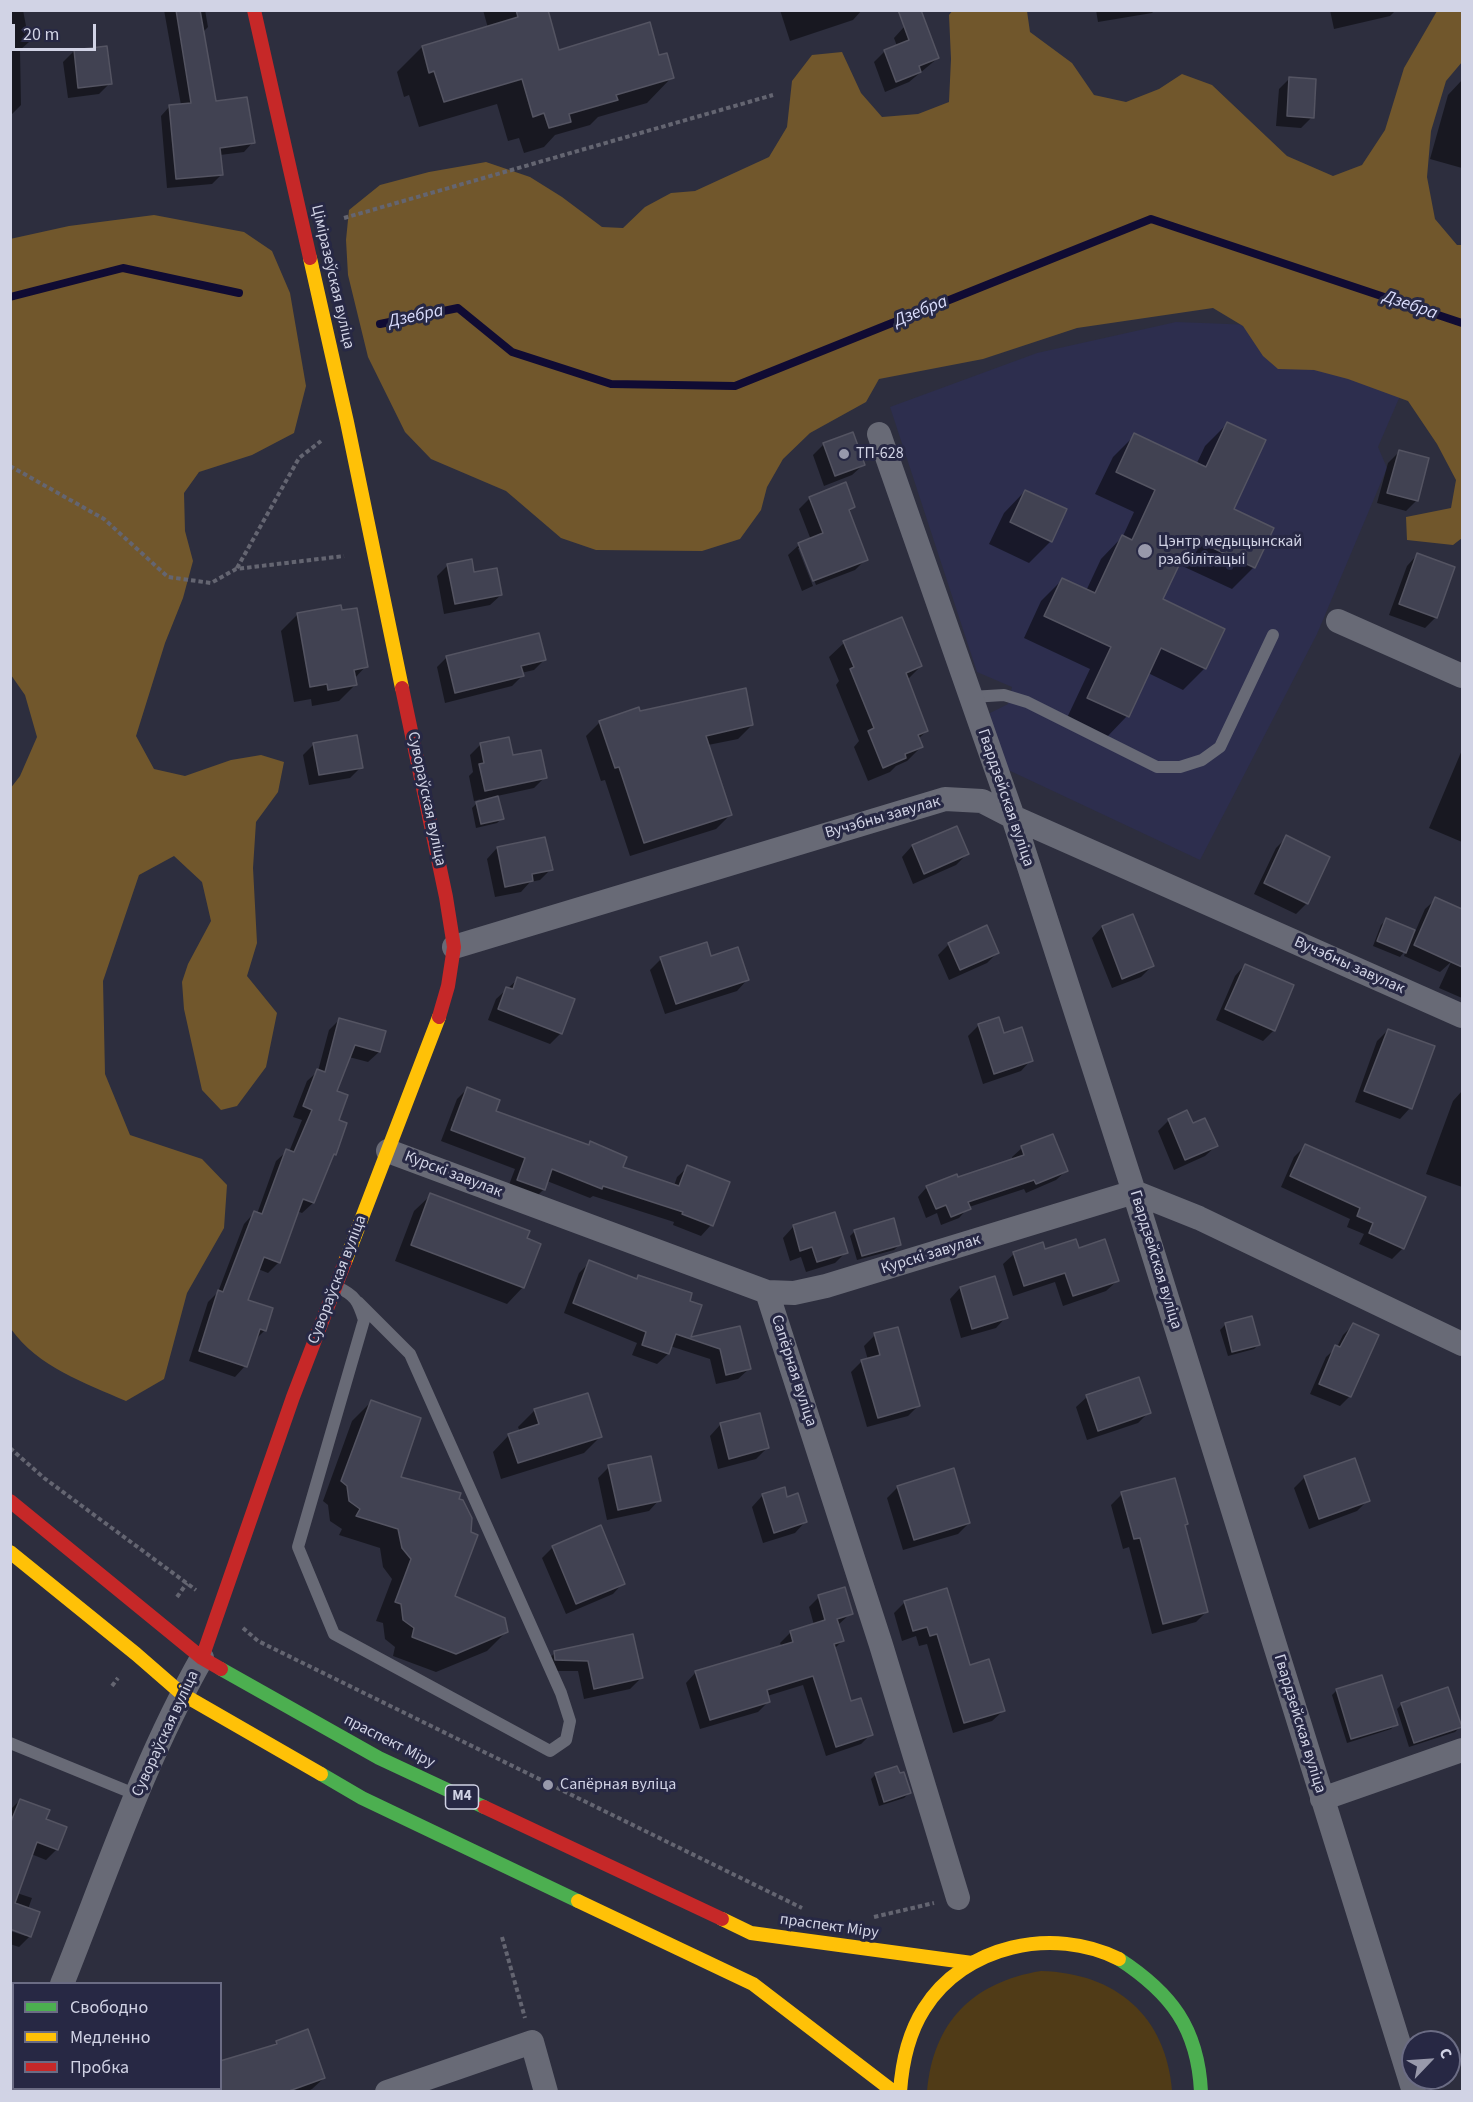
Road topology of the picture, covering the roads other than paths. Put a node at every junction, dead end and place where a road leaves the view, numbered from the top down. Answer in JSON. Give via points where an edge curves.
{"nodes":[{"id":1,"x":254,"y":10,"type":"edge"},
{"id":2,"x":879,"y":434,"type":"dead end"},
{"id":3,"x":375,"y":552,"type":"joint"},
{"id":4,"x":1338,"y":621,"type":"dead end"},
{"id":5,"x":1273,"y":635,"type":"dead end"},
{"id":6,"x":1462,"y":676,"type":"edge"},
{"id":7,"x":971,"y":697,"type":"junction"},
{"id":8,"x":1013,"y":817,"type":"junction"},
{"id":9,"x":454,"y":947,"type":"junction"},
{"id":10,"x":1462,"y":1016,"type":"edge"},
{"id":11,"x":388,"y":1150,"type":"junction"},
{"id":12,"x":1134,"y":1192,"type":"junction"},
{"id":13,"x":336,"y":1286,"type":"junction"},
{"id":14,"x":767,"y":1292,"type":"junction"},
{"id":15,"x":358,"y":1302,"type":"junction"},
{"id":16,"x":1462,"y":1344,"type":"edge"},
{"id":17,"x":10,"y":1501,"type":"edge"},
{"id":18,"x":10,"y":1552,"type":"edge"},
{"id":19,"x":202,"y":1658,"type":"junction"},
{"id":20,"x":182,"y":1694,"type":"junction"},
{"id":21,"x":10,"y":1743,"type":"edge"},
{"id":22,"x":1462,"y":1750,"type":"edge"},
{"id":23,"x":137,"y":1795,"type":"junction"},
{"id":24,"x":1322,"y":1799,"type":"junction"},
{"id":25,"x":958,"y":1898,"type":"road end"},
{"id":26,"x":972,"y":1963,"type":"junction"},
{"id":27,"x":62,"y":1982,"type":"edge"},
{"id":28,"x":1202,"y":2090,"type":"edge"},
{"id":29,"x":387,"y":2091,"type":"edge"},
{"id":30,"x":546,"y":2091,"type":"edge"},
{"id":31,"x":894,"y":2091,"type":"edge"},
{"id":32,"x":900,"y":2091,"type":"edge"},
{"id":33,"x":1414,"y":2091,"type":"edge"}],
"edges":[{"from":1,"to":3,"type":"main road","name":"Ціміразеўская вуліца"},
{"from":2,"to":7,"type":"street","name":"Гвардзейская вуліца"},
{"from":3,"to":9,"type":"main road","name":"Сувораўская вуліца"},
{"from":4,"to":6,"type":"street"},
{"from":5,"to":7,"type":"lane","via":[[1220,747],[1202,760],[1180,767],[1157,767],[1027,702],[1004,695]]},
{"from":7,"to":8,"type":"street","name":"Гвардзейская вуліца"},
{"from":8,"to":9,"type":"street","name":"Вучэбны завулак","via":[[982,801],[945,799]]},
{"from":8,"to":10,"type":"street","name":"Вучэбны завулак"},
{"from":8,"to":12,"type":"street","name":"Гвардзейская вуліца"},
{"from":9,"to":11,"type":"main road","name":"Сувораўская вуліца","via":[[435,1031]]},
{"from":11,"to":13,"type":"main road","name":"Сувораўская вуліца"},
{"from":11,"to":14,"type":"street","name":"Курскі завулак"},
{"from":12,"to":14,"type":"street","name":"Курскі завулак","via":[[826,1286],[794,1293]]},
{"from":12,"to":16,"type":"street","via":[[1200,1218]]},
{"from":12,"to":24,"type":"street","name":"Гвардзейская вуліца"},
{"from":13,"to":15,"type":"lane"},
{"from":13,"to":19,"type":"main road","name":"Сувораўская вуліца"},
{"from":14,"to":25,"type":"street","name":"Сапёрная вуліца"},
{"from":15,"to":15,"type":"lane","via":[[364,1320],[360,1338],[298,1547],[334,1634],[550,1751],[566,1740],[570,1721],[561,1693],[410,1354]]},
{"from":17,"to":19,"type":"main road","name":"праспект Міру","number":"М4"},
{"from":18,"to":20,"type":"main road"},
{"from":19,"to":20,"type":"street","name":"Сувораўская вуліца"},
{"from":19,"to":26,"type":"main road","name":"праспект Міру","number":"М4","via":[[379,1758],[751,1933]]},
{"from":20,"to":23,"type":"street","name":"Сувораўская вуліца"},
{"from":20,"to":31,"type":"main road","via":[[362,1798],[753,1984]]},
{"from":21,"to":23,"type":"lane"},
{"from":22,"to":24,"type":"street"},
{"from":23,"to":27,"type":"street","name":"Сувораўская вуліца"},
{"from":24,"to":33,"type":"street","name":"Гвардзейская вуліца"},
{"from":26,"to":28,"type":"main road","via":[[1020,1944],[1046,1941],[1090,1947],[1122,1960],[1144,1974],[1179,2013],[1191,2037]]},
{"from":26,"to":32,"type":"main road","via":[[945,1985],[918,2020],[907,2044]]},
{"from":29,"to":30,"type":"street","via":[[532,2042]]}]}
